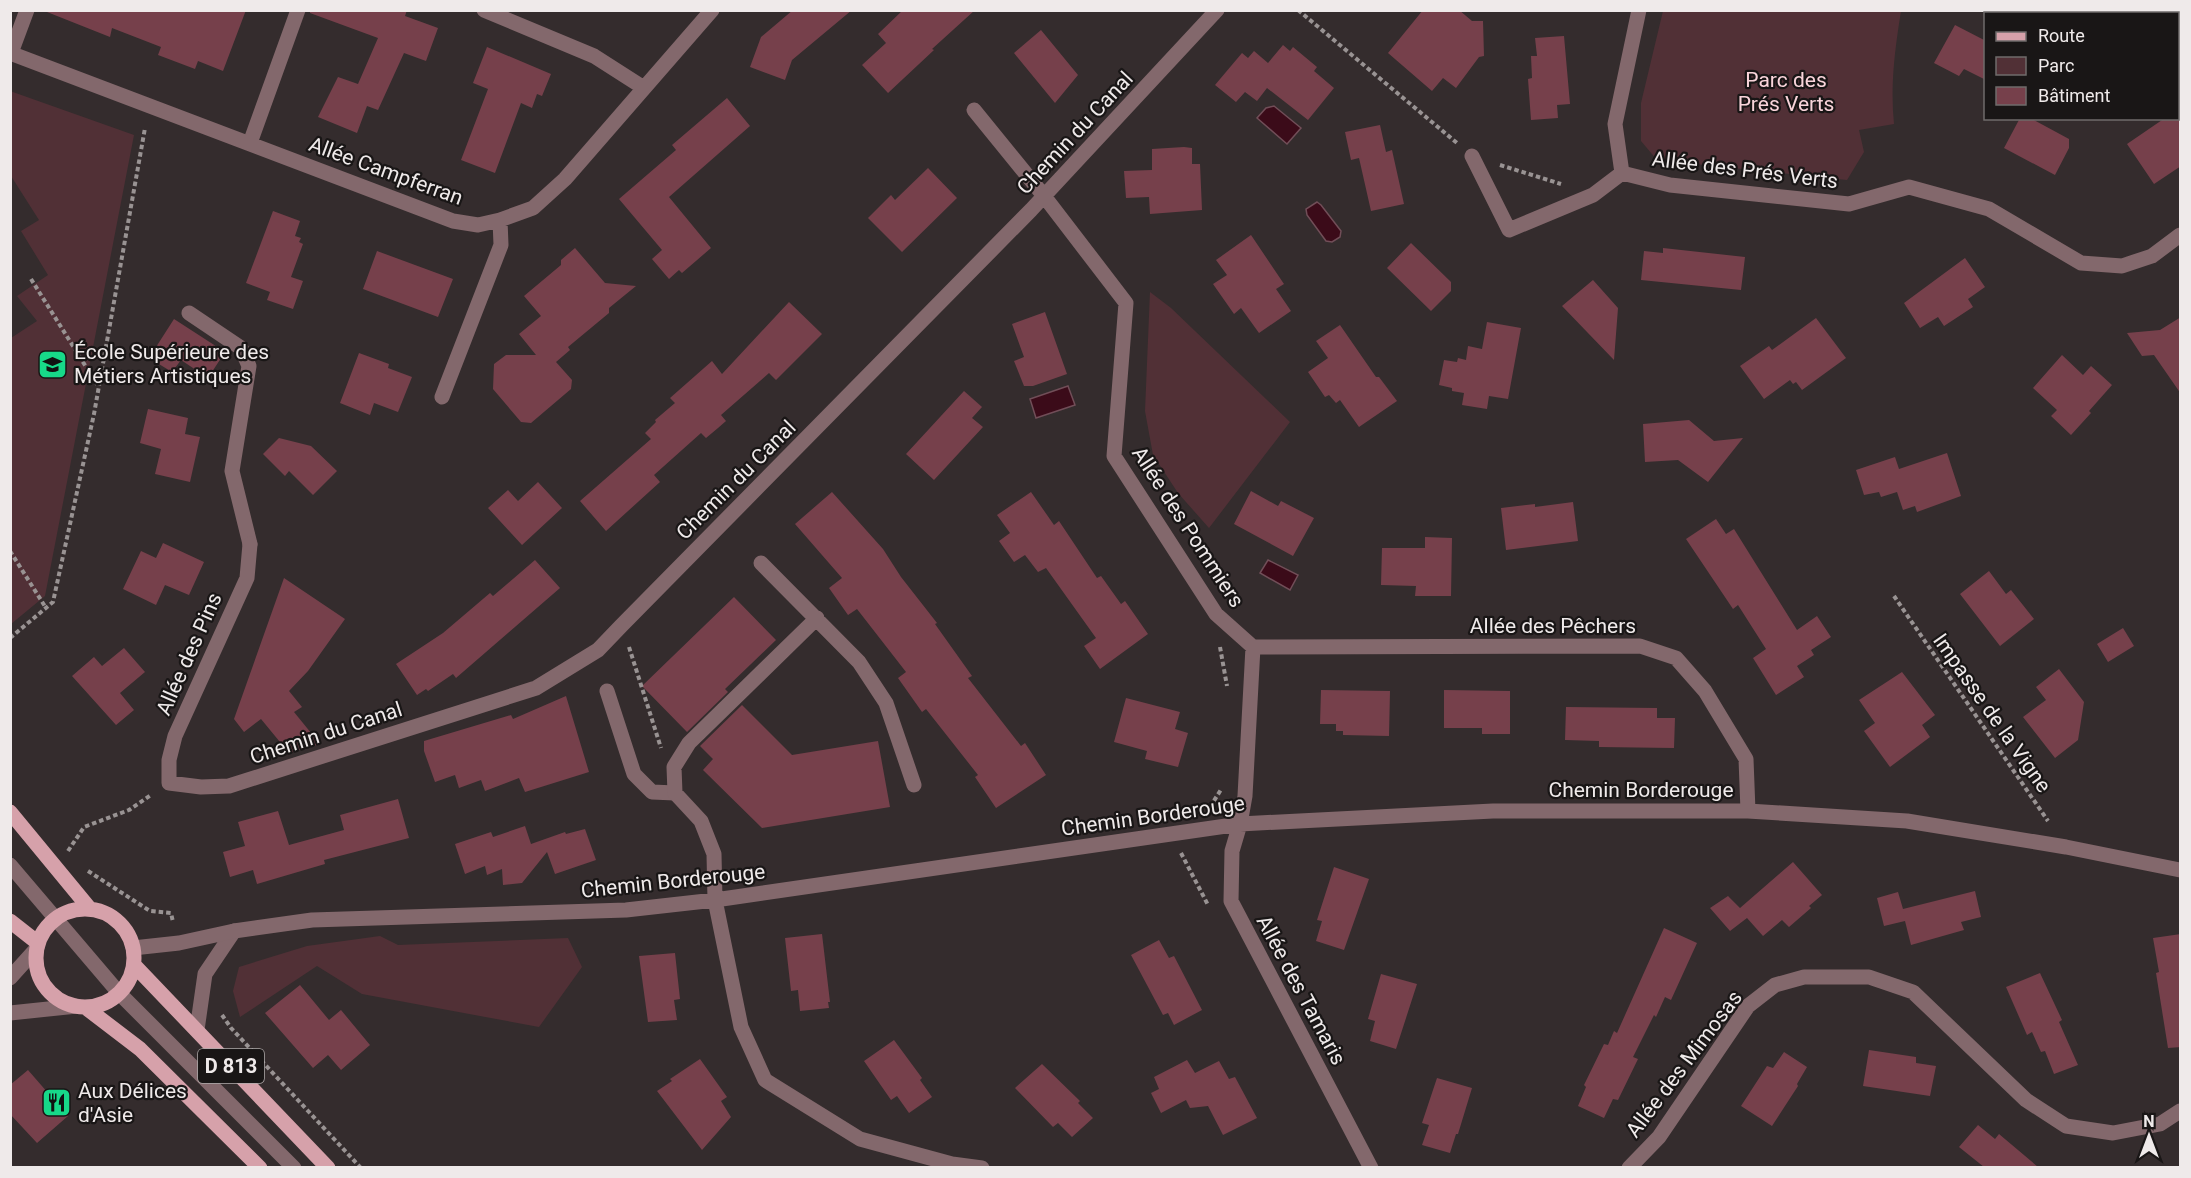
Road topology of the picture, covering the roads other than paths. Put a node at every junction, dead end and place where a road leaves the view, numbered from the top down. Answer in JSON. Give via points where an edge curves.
{"nodes":[{"id":1,"x":27,"y":10,"type":"edge"},
{"id":2,"x":298,"y":10,"type":"edge"},
{"id":3,"x":484,"y":10,"type":"edge"},
{"id":4,"x":712,"y":10,"type":"edge"},
{"id":5,"x":1218,"y":10,"type":"edge"},
{"id":6,"x":1639,"y":10,"type":"edge"},
{"id":7,"x":2053,"y":10,"type":"edge"},
{"id":8,"x":2060,"y":12,"type":"edge"},
{"id":9,"x":11,"y":53,"type":"edge"},
{"id":10,"x":644,"y":88,"type":"junction"},
{"id":11,"x":974,"y":111,"type":"dead end"},
{"id":12,"x":250,"y":143,"type":"junction"},
{"id":13,"x":1472,"y":156,"type":"road end"},
{"id":14,"x":1622,"y":173,"type":"junction"},
{"id":15,"x":1044,"y":196,"type":"junction"},
{"id":16,"x":501,"y":220,"type":"junction"},
{"id":17,"x":2181,"y":235,"type":"edge"},
{"id":18,"x":189,"y":313,"type":"dead end"},
{"id":19,"x":442,"y":397,"type":"dead end"},
{"id":20,"x":761,"y":563,"type":"dead end"},
{"id":21,"x":817,"y":618,"type":"junction"},
{"id":22,"x":1253,"y":647,"type":"junction"},
{"id":23,"x":607,"y":691,"type":"dead end"},
{"id":24,"x":169,"y":783,"type":"joint"},
{"id":25,"x":914,"y":785,"type":"dead end"},
{"id":26,"x":675,"y":793,"type":"junction"},
{"id":27,"x":1748,"y":811,"type":"junction"},
{"id":28,"x":10,"y":812,"type":"edge"},
{"id":29,"x":1240,"y":824,"type":"junction"},
{"id":30,"x":10,"y":865,"type":"edge"},
{"id":31,"x":2181,"y":870,"type":"edge"},
{"id":32,"x":715,"y":900,"type":"junction"},
{"id":33,"x":90,"y":909,"type":"junction"},
{"id":34,"x":56,"y":919,"type":"junction"},
{"id":35,"x":10,"y":921,"type":"edge"},
{"id":36,"x":234,"y":931,"type":"junction"},
{"id":37,"x":38,"y":946,"type":"junction"},
{"id":38,"x":134,"y":948,"type":"junction"},
{"id":39,"x":134,"y":965,"type":"junction"},
{"id":40,"x":10,"y":978,"type":"edge"},
{"id":41,"x":119,"y":993,"type":"junction"},
{"id":42,"x":81,"y":1006,"type":"junction"},
{"id":43,"x":10,"y":1013,"type":"edge"},
{"id":44,"x":197,"y":1030,"type":"junction"},
{"id":45,"x":2181,"y":1111,"type":"edge"},
{"id":46,"x":260,"y":1167,"type":"edge"},
{"id":47,"x":294,"y":1167,"type":"edge"},
{"id":48,"x":328,"y":1167,"type":"edge"},
{"id":49,"x":982,"y":1167,"type":"edge"},
{"id":50,"x":1371,"y":1167,"type":"edge"},
{"id":51,"x":1629,"y":1167,"type":"edge"}],
"edges":[{"from":1,"to":9,"type":"street"},
{"from":2,"to":12,"type":"street"},
{"from":3,"to":10,"type":"street","via":[[594,56]]},
{"from":4,"to":10,"type":"street","name":"Allée Campferran"},
{"from":5,"to":15,"type":"street","name":"Chemin du Canal"},
{"from":6,"to":14,"type":"street","name":"Allée des Prés Verts","via":[[1615,124]]},
{"from":7,"to":8,"type":"street"},
{"from":9,"to":12,"type":"street","name":"Allée Campferran"},
{"from":10,"to":16,"type":"street","name":"Allée Campferran","via":[[565,179],[532,208]]},
{"from":11,"to":15,"type":"street","name":"Allée des Pommiers"},
{"from":12,"to":16,"type":"street","name":"Allée Campferran","via":[[453,221],[478,225]]},
{"from":13,"to":14,"type":"street","via":[[1509,230],[1593,195]]},
{"from":14,"to":17,"type":"street","name":"Allée des Prés Verts","via":[[1670,185],[1850,204],[1909,187],[1989,210],[2081,262],[2122,266],[2152,256]]},
{"from":15,"to":22,"type":"street","name":"Allée des Pommiers","via":[[1126,303],[1114,456],[1216,615]]},
{"from":15,"to":24,"type":"street","name":"Chemin du Canal","via":[[598,650],[536,688],[229,786]]},
{"from":16,"to":19,"type":"street","via":[[501,246]]},
{"from":18,"to":24,"type":"street","name":"Allée des Pins","via":[[241,348],[249,366],[232,471],[250,544],[247,578],[176,736],[169,760]]},
{"from":20,"to":21,"type":"street"},
{"from":21,"to":25,"type":"street","via":[[859,662],[886,703]]},
{"from":21,"to":26,"type":"street","via":[[689,743],[674,767]]},
{"from":22,"to":27,"type":"street","name":"Allée des Pêchers","via":[[1640,646],[1676,658],[1705,691],[1746,759]]},
{"from":22,"to":29,"type":"street"},
{"from":23,"to":26,"type":"street","via":[[634,774],[652,792]]},
{"from":26,"to":32,"type":"street","via":[[701,821],[714,854]]},
{"from":27,"to":29,"type":"street","name":"Chemin Borderouge","via":[[1493,811]]},
{"from":27,"to":31,"type":"street","name":"Chemin Borderouge","via":[[1907,821]]},
{"from":28,"to":33,"type":"main road"},
{"from":29,"to":32,"type":"street","name":"Chemin Borderouge"},
{"from":29,"to":50,"type":"street","name":"Allée des Tamaris","via":[[1232,851],[1231,901]]},
{"from":30,"to":34,"type":"street"},
{"from":32,"to":36,"type":"street","name":"Chemin Borderouge","via":[[626,910],[312,920]]},
{"from":32,"to":49,"type":"street","via":[[741,1027],[765,1080],[860,1139],[952,1164]]},
{"from":33,"to":34,"type":"main road","via":[[78,909]]},
{"from":33,"to":38,"type":"main road","via":[[118,921]]},
{"from":34,"to":37,"type":"main road","via":[[48,925]]},
{"from":34,"to":41,"type":"street"},
{"from":35,"to":37,"type":"main road"},
{"from":36,"to":38,"type":"street","name":"Chemin Borderouge"},
{"from":36,"to":44,"type":"street","via":[[205,974]]},
{"from":37,"to":40,"type":"street"},
{"from":37,"to":42,"type":"main road","number":"D 813","via":[[36,964],[46,988],[62,1001]]},
{"from":38,"to":39,"type":"main road"},
{"from":39,"to":41,"type":"main road"},
{"from":39,"to":44,"type":"main road","number":"D 813"},
{"from":41,"to":42,"type":"main road","via":[[98,1005]]},
{"from":41,"to":47,"type":"street"},
{"from":42,"to":43,"type":"street"},
{"from":42,"to":46,"type":"main road","number":"D 813","via":[[140,1049]]},
{"from":44,"to":48,"type":"main road","number":"D 813"},
{"from":45,"to":51,"type":"street","name":"Allée des Mimosas","via":[[2160,1124],[2114,1133],[2066,1126],[2026,1100],[1913,992],[1869,977],[1804,977],[1775,985],[1749,1006],[1659,1137]]}]}
